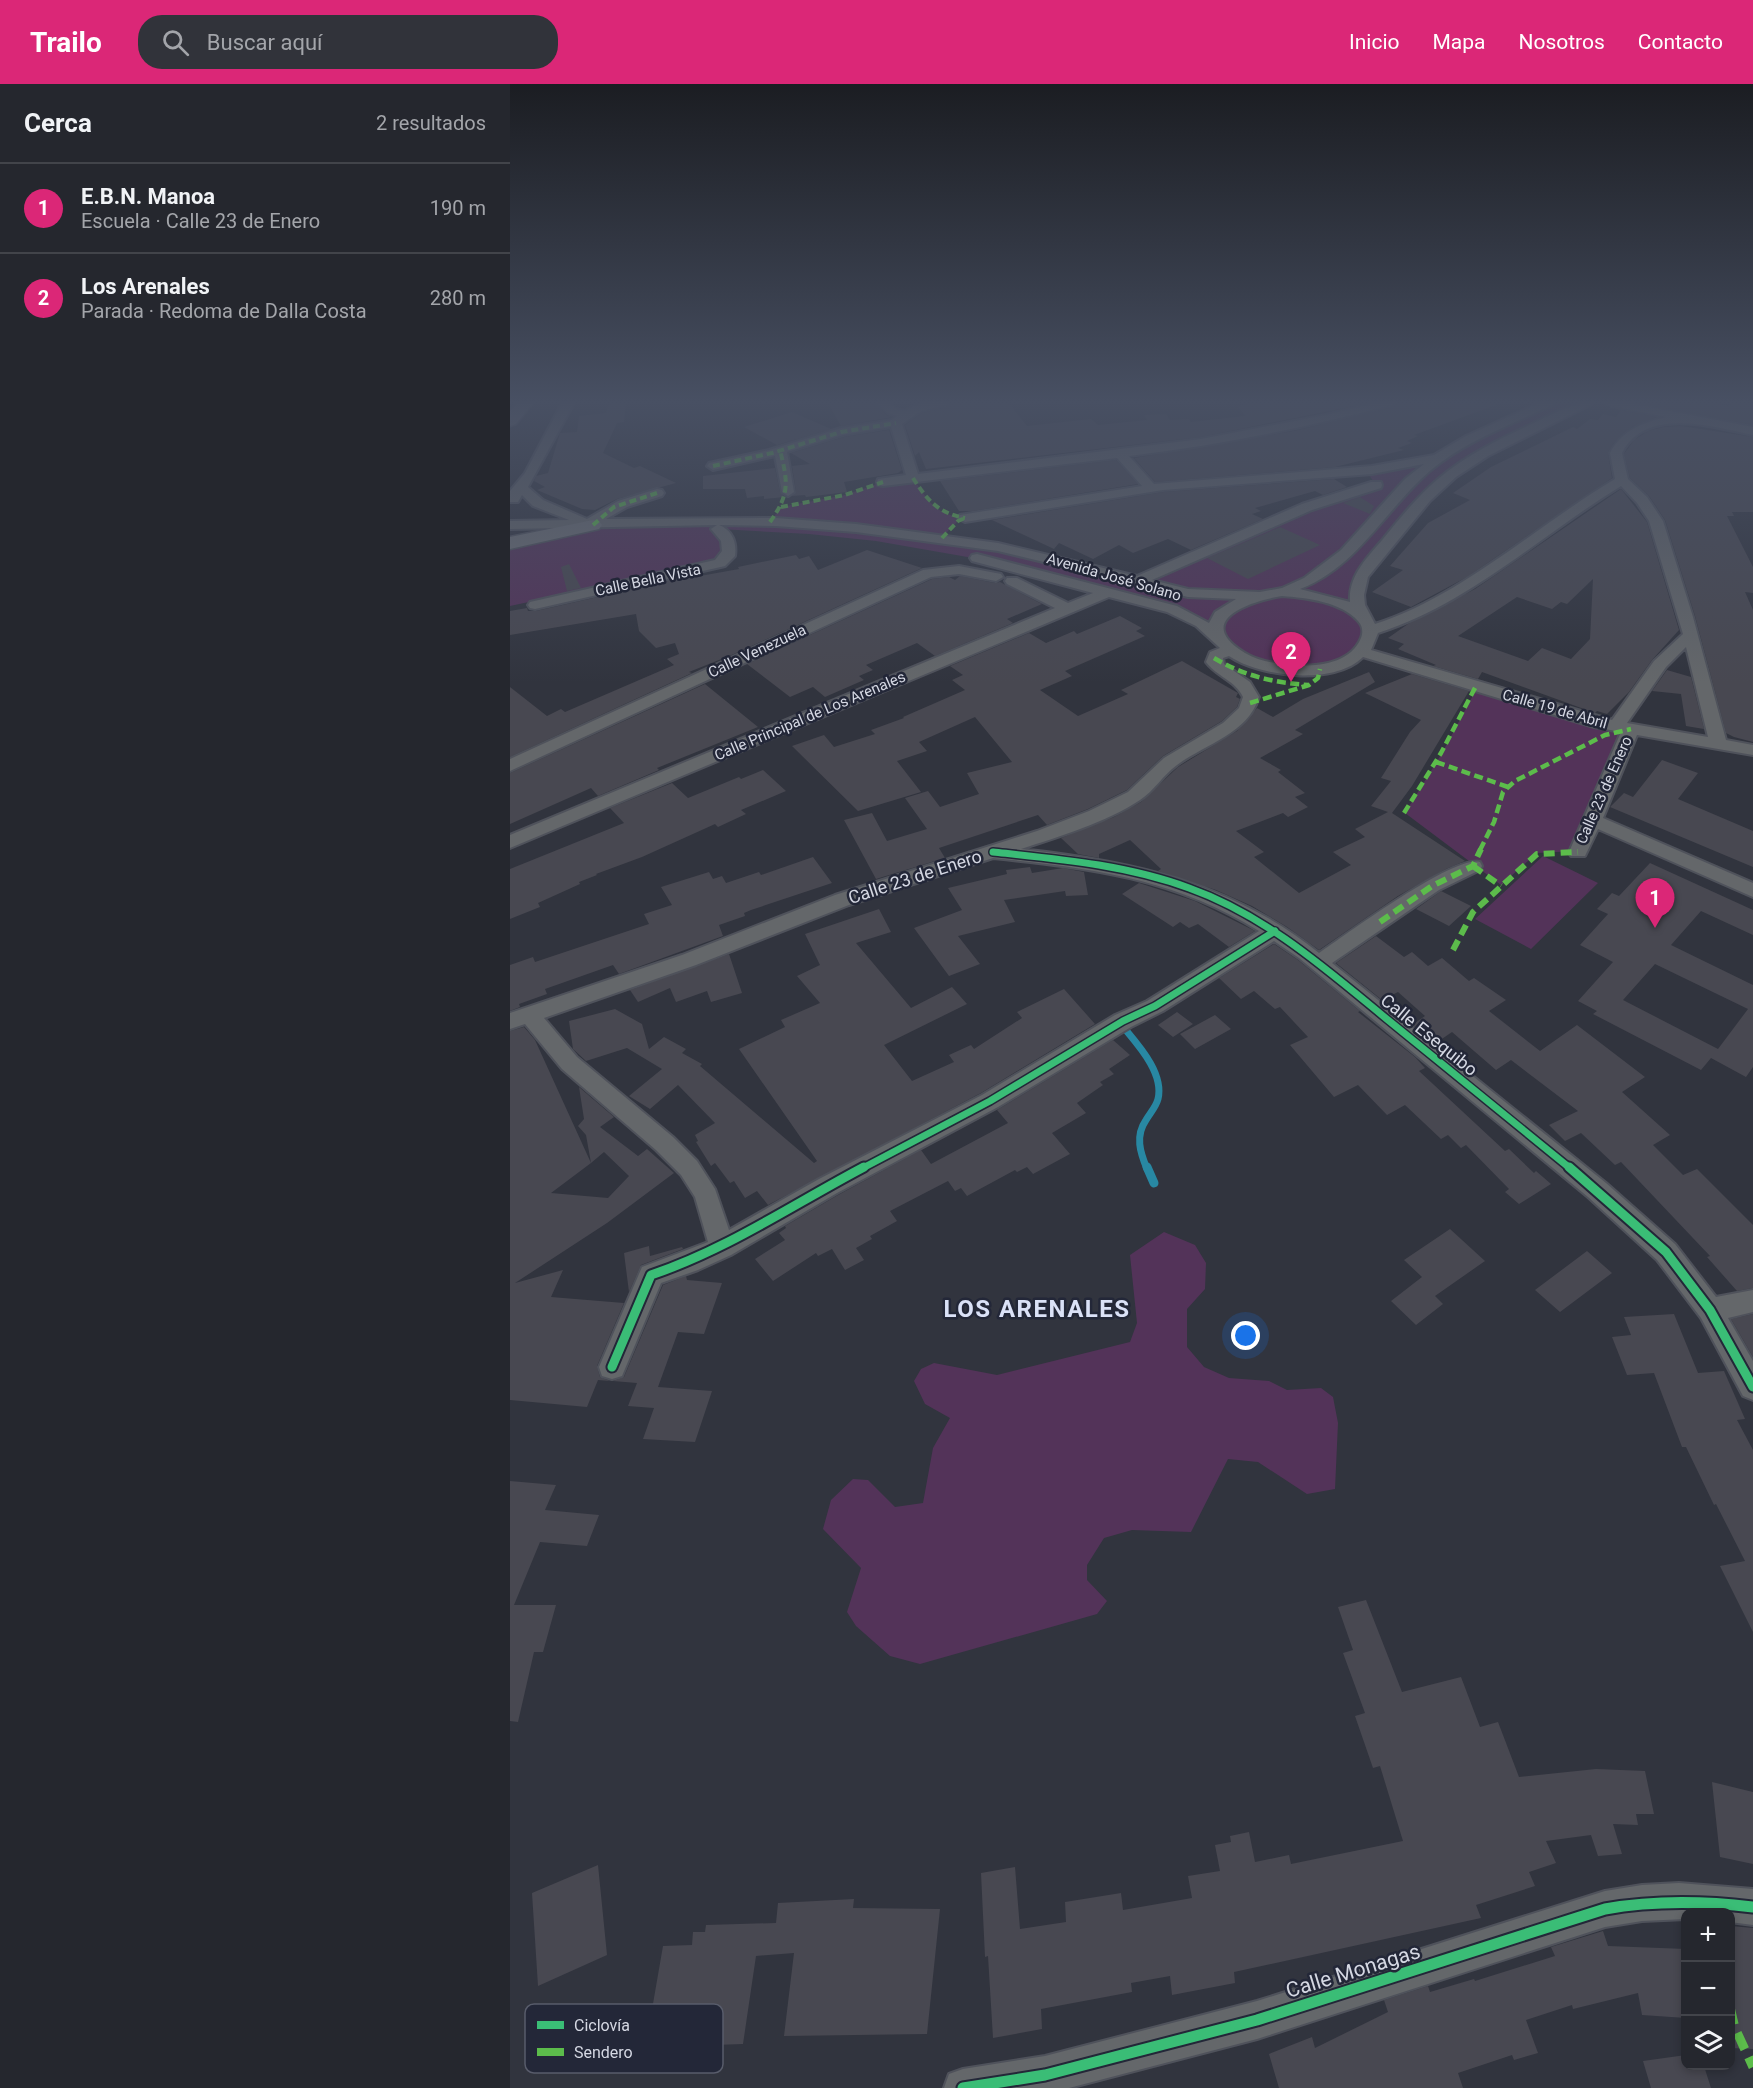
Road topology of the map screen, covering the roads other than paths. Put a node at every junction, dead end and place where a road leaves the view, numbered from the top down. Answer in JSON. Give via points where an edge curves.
{"nodes":[{"id":1,"x":531,"y":497,"type":"edge"},
{"id":2,"x":646,"y":497,"type":"edge"},
{"id":3,"x":1098,"y":497,"type":"edge"},
{"id":4,"x":1340,"y":497,"type":"edge"},
{"id":5,"x":1386,"y":497,"type":"edge"},
{"id":6,"x":1396,"y":497,"type":"edge"},
{"id":7,"x":1428,"y":497,"type":"edge"},
{"id":8,"x":1598,"y":497,"type":"edge"},
{"id":9,"x":1639,"y":497,"type":"edge"},
{"id":10,"x":1391,"y":502,"type":"junction"},
{"id":11,"x":965,"y":518,"type":"dead end"},
{"id":12,"x":510,"y":525,"type":"edge"},
{"id":13,"x":593,"y":525,"type":"junction"},
{"id":14,"x":718,"y":529,"type":"junction"},
{"id":15,"x":510,"y":543,"type":"edge"},
{"id":16,"x":1012,"y":581,"type":"junction"},
{"id":17,"x":1138,"y":581,"type":"junction"},
{"id":18,"x":1110,"y":591,"type":"junction"},
{"id":19,"x":1262,"y":594,"type":"junction"},
{"id":20,"x":1088,"y":601,"type":"junction"},
{"id":21,"x":535,"y":605,"type":"dead end"},
{"id":22,"x":1068,"y":609,"type":"junction"},
{"id":23,"x":1361,"y":617,"type":"junction"},
{"id":24,"x":1370,"y":631,"type":"junction"},
{"id":25,"x":1690,"y":635,"type":"junction"},
{"id":26,"x":1226,"y":646,"type":"junction"},
{"id":27,"x":1362,"y":651,"type":"junction"},
{"id":28,"x":1624,"y":728,"type":"junction"},
{"id":29,"x":1718,"y":743,"type":"junction"},
{"id":30,"x":1753,"y":750,"type":"edge"},
{"id":31,"x":510,"y":766,"type":"edge"},
{"id":32,"x":1593,"y":820,"type":"junction"},
{"id":33,"x":510,"y":842,"type":"edge"},
{"id":34,"x":993,"y":852,"type":"junction"},
{"id":35,"x":1578,"y":852,"type":"dead end"},
{"id":36,"x":1473,"y":866,"type":"dead end"},
{"id":37,"x":1753,"y":891,"type":"edge"},
{"id":38,"x":1275,"y":931,"type":"junction"},
{"id":39,"x":1318,"y":963,"type":"junction"},
{"id":40,"x":520,"y":1018,"type":"edge"},
{"id":41,"x":722,"y":1247,"type":"junction"},
{"id":42,"x":1753,"y":1301,"type":"edge"},
{"id":43,"x":1710,"y":1310,"type":"junction"},
{"id":44,"x":612,"y":1367,"type":"dead end"},
{"id":45,"x":1753,"y":1386,"type":"edge"},
{"id":46,"x":1753,"y":1907,"type":"edge"},
{"id":47,"x":963,"y":2088,"type":"edge"}],
"edges":[{"from":1,"to":13,"type":"street"},
{"from":2,"to":13,"type":"street","via":[[612,508]]},
{"from":3,"to":11,"type":"street"},
{"from":4,"to":17,"type":"street","via":[[1307,507]]},
{"from":5,"to":10,"type":"street"},
{"from":6,"to":10,"type":"street"},
{"from":7,"to":23,"type":"street","via":[[1362,575],[1356,598]]},
{"from":8,"to":24,"type":"street","via":[[1421,613]]},
{"from":9,"to":25,"type":"street","via":[[1656,521]]},
{"from":10,"to":19,"type":"street","via":[[1332,568],[1298,586]]},
{"from":12,"to":13,"type":"street","name":"Avenida José Solano"},
{"from":13,"to":14,"type":"street","name":"Avenida José Solano"},
{"from":13,"to":15,"type":"main road"},
{"from":13,"to":17,"type":"street","name":"Avenida José Solano","via":[[710,521],[856,528],[998,547]]},
{"from":14,"to":18,"type":"street","name":"Avenida José Solano","via":[[809,534],[914,547],[996,562]]},
{"from":14,"to":21,"type":"street","name":"Calle Bella Vista","via":[[729,543],[728,556],[720,563]]},
{"from":16,"to":20,"type":"street","name":"Calle Venezuela"},
{"from":16,"to":22,"type":"street","name":"Calle Venezuela"},
{"from":16,"to":31,"type":"street","name":"Calle Venezuela","via":[[972,571],[928,573]]},
{"from":17,"to":19,"type":"street","name":"Avenida José Solano","via":[[1200,594]]},
{"from":18,"to":20,"type":"street","name":"Calle Principal de Los Arenales"},
{"from":18,"to":26,"type":"street","name":"Avenida José Solano","via":[[1184,614],[1201,623]]},
{"from":19,"to":23,"type":"street","via":[[1295,592],[1322,596]]},
{"from":19,"to":26,"type":"street","via":[[1235,603],[1221,615],[1217,629]]},
{"from":20,"to":22,"type":"street","name":"Calle Principal de Los Arenales"},
{"from":22,"to":33,"type":"street","name":"Calle Principal de Los Arenales"},
{"from":23,"to":24,"type":"street"},
{"from":24,"to":27,"type":"street"},
{"from":25,"to":28,"type":"street","name":"Calle 23 de Enero","via":[[1660,664]]},
{"from":25,"to":29,"type":"street"},
{"from":26,"to":27,"type":"street","name":"Avenida José Solano","via":[[1262,666],[1305,670],[1344,663]]},
{"from":26,"to":34,"type":"street","name":"Calle 23 de Enero","via":[[1214,662],[1247,687],[1251,697],[1247,710],[1229,727],[1170,762],[1123,802]]},
{"from":27,"to":28,"type":"street","name":"Calle 19 de Abril"},
{"from":28,"to":29,"type":"street","name":"Calle 19 de Abril"},
{"from":28,"to":32,"type":"street","name":"Calle 23 de Enero"},
{"from":29,"to":30,"type":"street","name":"Calle 19 de Abril"},
{"from":32,"to":35,"type":"street","name":"Calle 23 de Enero"},
{"from":32,"to":37,"type":"street"},
{"from":34,"to":38,"type":"street","name":"Calle Esequibo","via":[[1068,860],[1174,882]]},
{"from":34,"to":40,"type":"street","name":"Calle 23 de Enero","via":[[842,900],[689,960]]},
{"from":36,"to":39,"type":"street","via":[[1432,886]]},
{"from":38,"to":39,"type":"street","name":"Calle Esequibo"},
{"from":38,"to":41,"type":"street","via":[[1011,1089]]},
{"from":39,"to":43,"type":"street","name":"Calle Esequibo","via":[[1630,1220],[1666,1252]]},
{"from":40,"to":41,"type":"street","via":[[689,1168],[705,1194]]},
{"from":41,"to":44,"type":"street","via":[[651,1275]]},
{"from":42,"to":43,"type":"street"},
{"from":43,"to":45,"type":"street","name":"Calle Esequibo"},
{"from":46,"to":47,"type":"street","name":"Calle Monagas","via":[[1706,1900],[1666,1900],[1605,1909],[1257,2020],[1045,2075]]}]}
